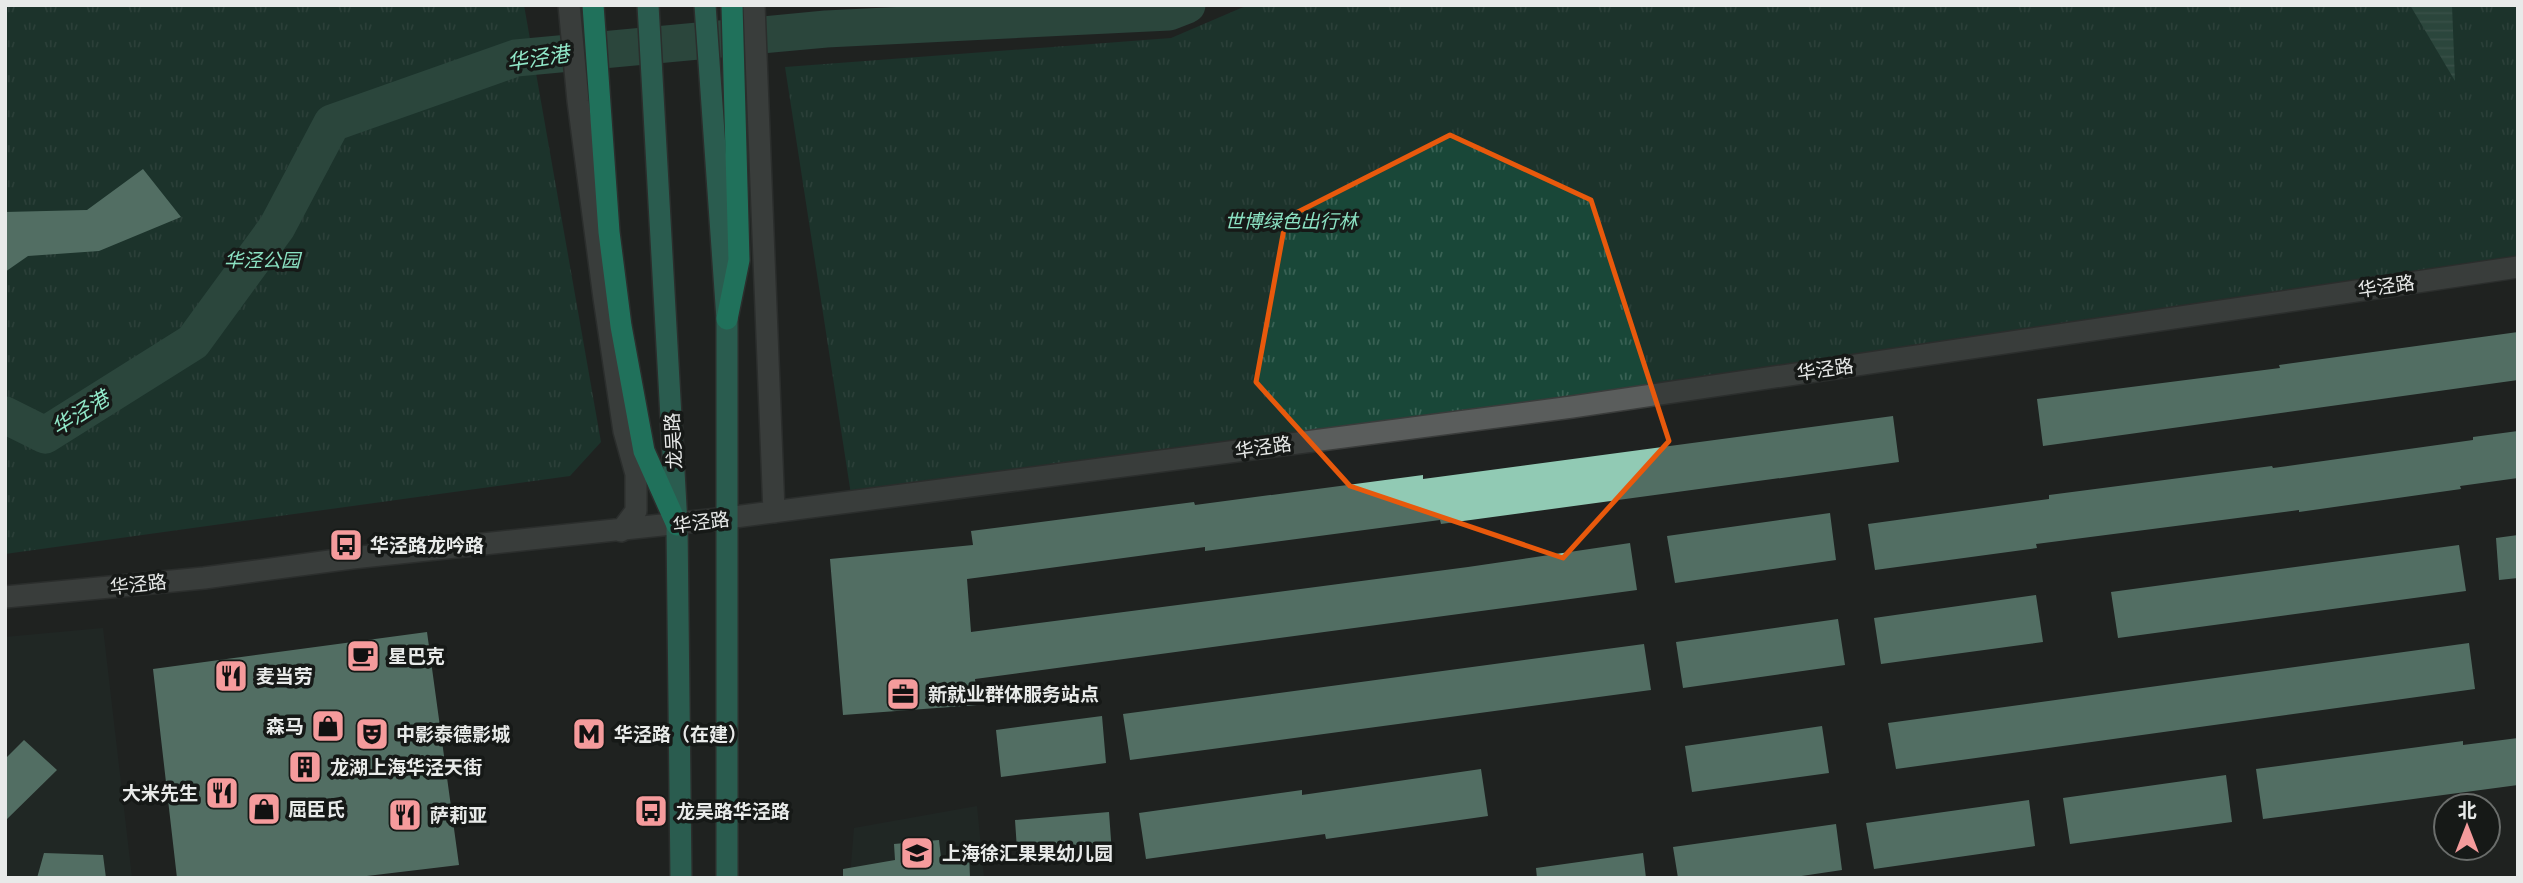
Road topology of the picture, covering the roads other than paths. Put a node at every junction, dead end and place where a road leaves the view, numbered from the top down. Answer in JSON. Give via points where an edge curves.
{"nodes":[{"id":1,"x":569,"y":5,"type":"edge"},
{"id":2,"x":593,"y":5,"type":"edge"},
{"id":3,"x":732,"y":5,"type":"edge"},
{"id":4,"x":755,"y":11,"type":"edge"},
{"id":5,"x":706,"y":12,"type":"edge"},
{"id":6,"x":648,"y":15,"type":"edge"},
{"id":7,"x":2518,"y":267,"type":"edge"},
{"id":8,"x":727,"y":319,"type":"junction"},
{"id":9,"x":774,"y":512,"type":"junction"},
{"id":10,"x":727,"y":519,"type":"junction"},
{"id":11,"x":677,"y":525,"type":"junction"},
{"id":12,"x":621,"y":531,"type":"junction"},
{"id":13,"x":5,"y":597,"type":"edge"},
{"id":14,"x":681,"y":878,"type":"edge"},
{"id":15,"x":727,"y":878,"type":"edge"}],
"edges":[{"from":1,"to":12,"type":"street","via":[[604,298],[624,430],[636,474],[636,511]]},
{"from":2,"to":11,"type":"highway","via":[[609,232],[621,326],[644,451]]},
{"from":3,"to":8,"type":"highway","via":[[739,260]]},
{"from":4,"to":9,"type":"street"},
{"from":5,"to":8,"type":"main road"},
{"from":6,"to":11,"type":"main road","name":"龙吴路"},
{"from":7,"to":9,"type":"street","name":"华泾路","via":[[1572,407]]},
{"from":8,"to":10,"type":"main road"},
{"from":9,"to":10,"type":"street","name":"华泾路"},
{"from":10,"to":11,"type":"street","name":"华泾路"},
{"from":10,"to":15,"type":"main road"},
{"from":11,"to":12,"type":"street","name":"华泾路"},
{"from":11,"to":14,"type":"main road","name":"龙吴路"},
{"from":12,"to":13,"type":"street","name":"华泾路"}]}
